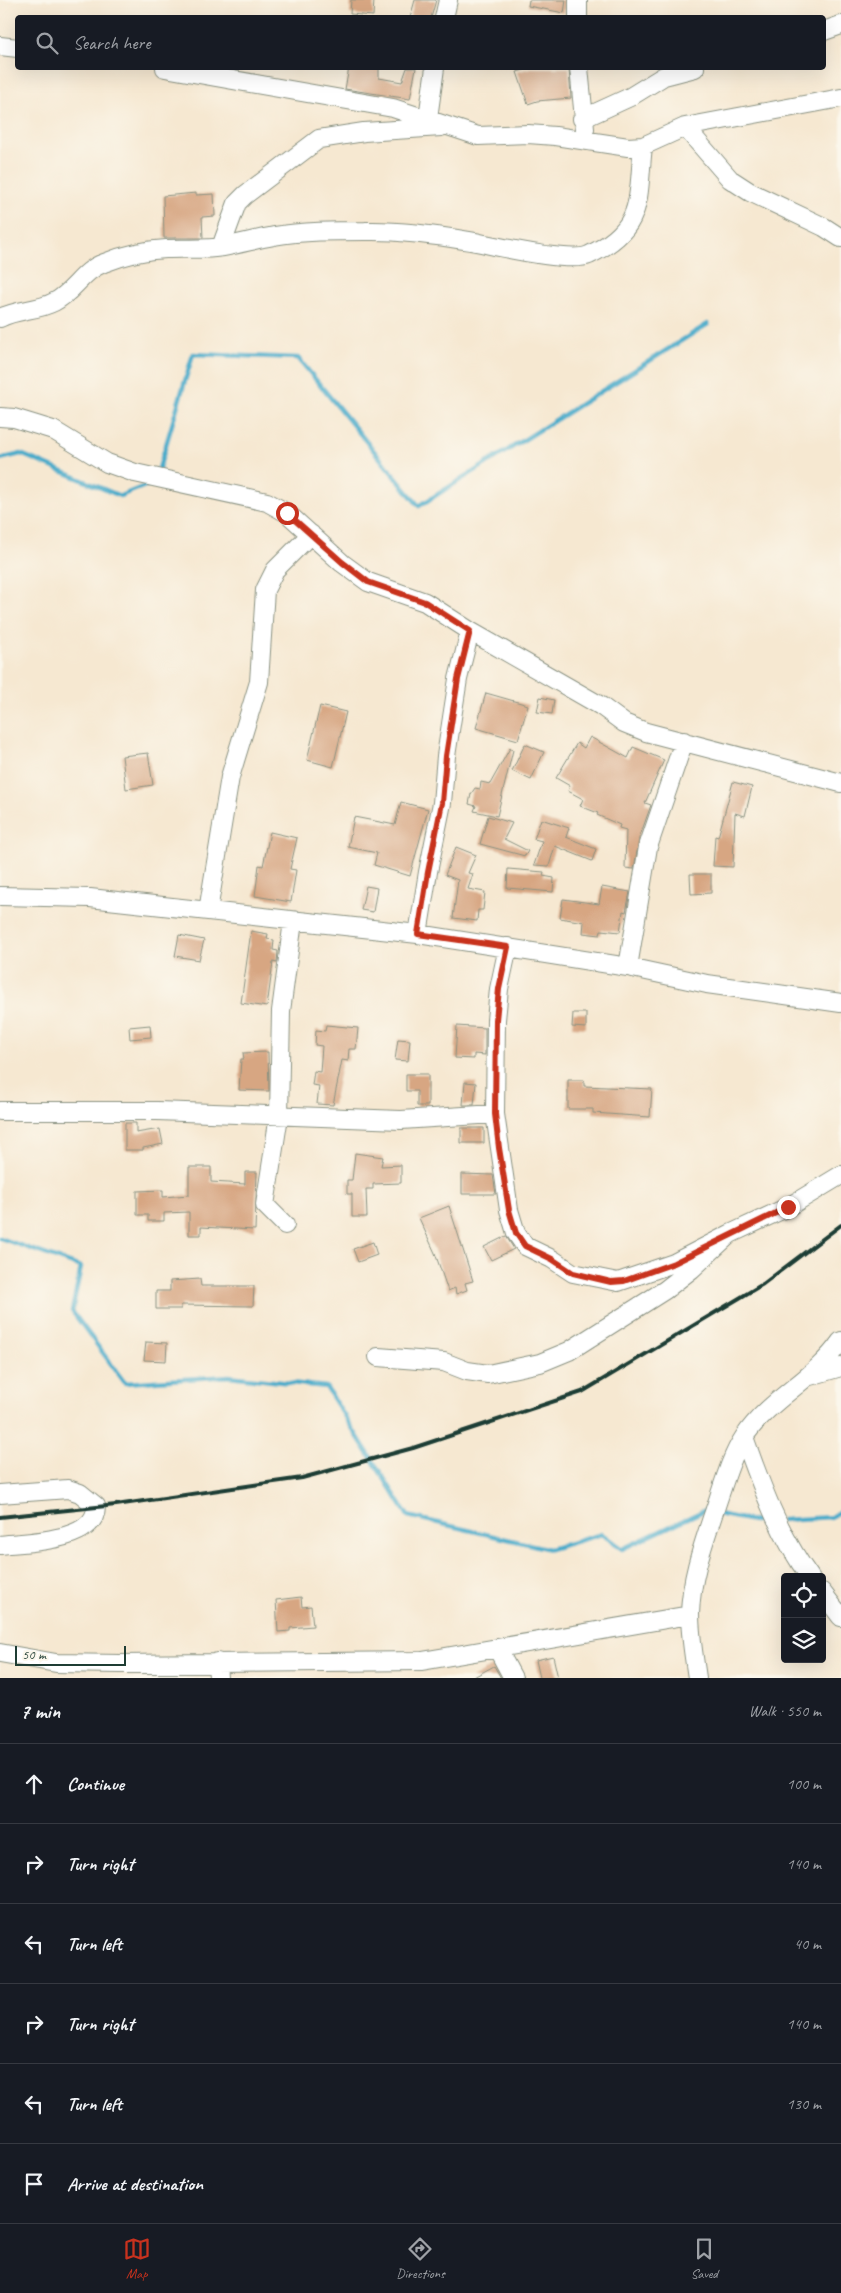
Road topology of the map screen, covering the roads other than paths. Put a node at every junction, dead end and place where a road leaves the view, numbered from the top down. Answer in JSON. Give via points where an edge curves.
{"nodes":[{"id":1,"x":448,"y":0,"type":"edge"},
{"id":2,"x":578,"y":0,"type":"edge"},
{"id":3,"x":445,"y":15,"type":"edge"},
{"id":4,"x":578,"y":15,"type":"edge"},
{"id":5,"x":841,"y":25,"type":"edge"},
{"id":6,"x":826,"y":30,"type":"edge"},
{"id":7,"x":0,"y":46,"type":"edge"},
{"id":8,"x":15,"y":48,"type":"edge"},
{"id":9,"x":176,"y":70,"type":"edge"},
{"id":10,"x":435,"y":70,"type":"edge"},
{"id":11,"x":579,"y":70,"type":"edge"},
{"id":12,"x":687,"y":70,"type":"edge"},
{"id":13,"x":841,"y":98,"type":"edge"},
{"id":14,"x":428,"y":118,"type":"junction"},
{"id":15,"x":582,"y":119,"type":"junction"},
{"id":16,"x":684,"y":126,"type":"junction"},
{"id":17,"x":447,"y":127,"type":"junction"},
{"id":18,"x":588,"y":142,"type":"junction"},
{"id":19,"x":643,"y":146,"type":"junction"},
{"id":20,"x":841,"y":238,"type":"edge"},
{"id":21,"x":221,"y":247,"type":"junction"},
{"id":22,"x":0,"y":318,"type":"edge"},
{"id":23,"x":0,"y":417,"type":"edge"},
{"id":24,"x":311,"y":534,"type":"junction"},
{"id":25,"x":470,"y":631,"type":"junction"},
{"id":26,"x":684,"y":741,"type":"junction"},
{"id":27,"x":841,"y":783,"type":"edge"},
{"id":28,"x":0,"y":896,"type":"edge"},
{"id":29,"x":208,"y":911,"type":"junction"},
{"id":30,"x":292,"y":921,"type":"junction"},
{"id":31,"x":418,"y":934,"type":"junction"},
{"id":32,"x":508,"y":947,"type":"junction"},
{"id":33,"x":628,"y":967,"type":"junction"},
{"id":34,"x":841,"y":1004,"type":"edge"},
{"id":35,"x":0,"y":1111,"type":"edge"},
{"id":36,"x":495,"y":1114,"type":"junction"},
{"id":37,"x":279,"y":1116,"type":"junction"},
{"id":38,"x":841,"y":1175,"type":"edge"},
{"id":39,"x":286,"y":1225,"type":"dead end"},
{"id":40,"x":730,"y":1234,"type":"junction"},
{"id":41,"x":841,"y":1341,"type":"edge"},
{"id":42,"x":378,"y":1357,"type":"dead end"},
{"id":43,"x":841,"y":1367,"type":"edge"},
{"id":44,"x":810,"y":1376,"type":"junction"},
{"id":45,"x":744,"y":1437,"type":"junction"},
{"id":46,"x":0,"y":1494,"type":"edge"},
{"id":47,"x":0,"y":1545,"type":"edge"},
{"id":48,"x":807,"y":1573,"type":"edge"},
{"id":49,"x":826,"y":1597,"type":"edge"},
{"id":50,"x":690,"y":1615,"type":"junction"},
{"id":51,"x":841,"y":1617,"type":"edge"},
{"id":52,"x":497,"y":1648,"type":"junction"},
{"id":53,"x":0,"y":1653,"type":"edge"},
{"id":54,"x":120,"y":1664,"type":"junction"},
{"id":55,"x":217,"y":1670,"type":"edge"},
{"id":56,"x":107,"y":1678,"type":"edge"},
{"id":57,"x":513,"y":1678,"type":"edge"},
{"id":58,"x":697,"y":1678,"type":"edge"}],
"edges":[{"from":1,"to":3,"type":"street"},
{"from":2,"to":4,"type":"street"},
{"from":5,"to":6,"type":"street"},
{"from":7,"to":8,"type":"street"},
{"from":9,"to":14,"type":"street","via":[[393,108]]},
{"from":10,"to":14,"type":"street"},
{"from":11,"to":15,"type":"street"},
{"from":12,"to":15,"type":"street","via":[[664,76]]},
{"from":13,"to":16,"type":"street"},
{"from":14,"to":17,"type":"street"},
{"from":15,"to":18,"type":"street"},
{"from":16,"to":19,"type":"street"},
{"from":16,"to":20,"type":"street","via":[[730,179]]},
{"from":17,"to":18,"type":"street","via":[[478,136],[528,134]]},
{"from":17,"to":21,"type":"street","via":[[327,136],[313,142],[237,204]]},
{"from":18,"to":19,"type":"street"},
{"from":19,"to":21,"type":"street","via":[[635,213],[626,229],[614,240],[586,256],[523,252],[471,241],[366,230],[276,236]]},
{"from":21,"to":22,"type":"street","via":[[165,249],[112,260],[101,264],[54,302],[11,312]]},
{"from":23,"to":24,"type":"street","via":[[53,430],[108,463],[135,474],[267,502],[287,513]]},
{"from":24,"to":25,"type":"street","via":[[368,582],[425,602]]},
{"from":24,"to":29,"type":"street","via":[[275,570],[265,590],[258,682],[230,777]]},
{"from":25,"to":26,"type":"street","via":[[601,706],[624,723]]},
{"from":25,"to":31,"type":"street","via":[[458,679],[442,803]]},
{"from":26,"to":27,"type":"street"},
{"from":26,"to":33,"type":"street","via":[[648,847]]},
{"from":28,"to":29,"type":"street","via":[[90,898]]},
{"from":29,"to":30,"type":"street"},
{"from":30,"to":31,"type":"street"},
{"from":30,"to":37,"type":"street","via":[[281,1011]]},
{"from":31,"to":32,"type":"street"},
{"from":32,"to":33,"type":"street"},
{"from":32,"to":36,"type":"street","via":[[496,1020]]},
{"from":33,"to":34,"type":"street","via":[[707,984]]},
{"from":35,"to":37,"type":"street","via":[[157,1111]]},
{"from":36,"to":37,"type":"street","via":[[401,1120]]},
{"from":36,"to":40,"type":"street","via":[[509,1210],[516,1233],[525,1246],[573,1273],[611,1282],[624,1281],[674,1263]]},
{"from":37,"to":39,"type":"street","via":[[265,1205]]},
{"from":38,"to":40,"type":"street","via":[[788,1207]]},
{"from":40,"to":42,"type":"street","via":[[665,1290],[569,1351],[540,1363],[488,1374],[467,1371],[444,1362]]},
{"from":41,"to":44,"type":"street"},
{"from":43,"to":44,"type":"street"},
{"from":44,"to":45,"type":"street","via":[[779,1398]]},
{"from":45,"to":48,"type":"street","via":[[763,1490]]},
{"from":45,"to":50,"type":"street","via":[[727,1474],[704,1542],[692,1590]]},
{"from":46,"to":47,"type":"street","via":[[68,1489],[80,1493],[96,1506],[96,1514],[85,1529],[73,1535]]},
{"from":49,"to":51,"type":"street"},
{"from":50,"to":52,"type":"street"},
{"from":50,"to":58,"type":"street"},
{"from":52,"to":55,"type":"street","via":[[422,1661],[280,1664]]},
{"from":52,"to":57,"type":"street"},
{"from":53,"to":54,"type":"street","via":[[56,1663]]},
{"from":54,"to":55,"type":"street"},
{"from":54,"to":56,"type":"street"}]}
